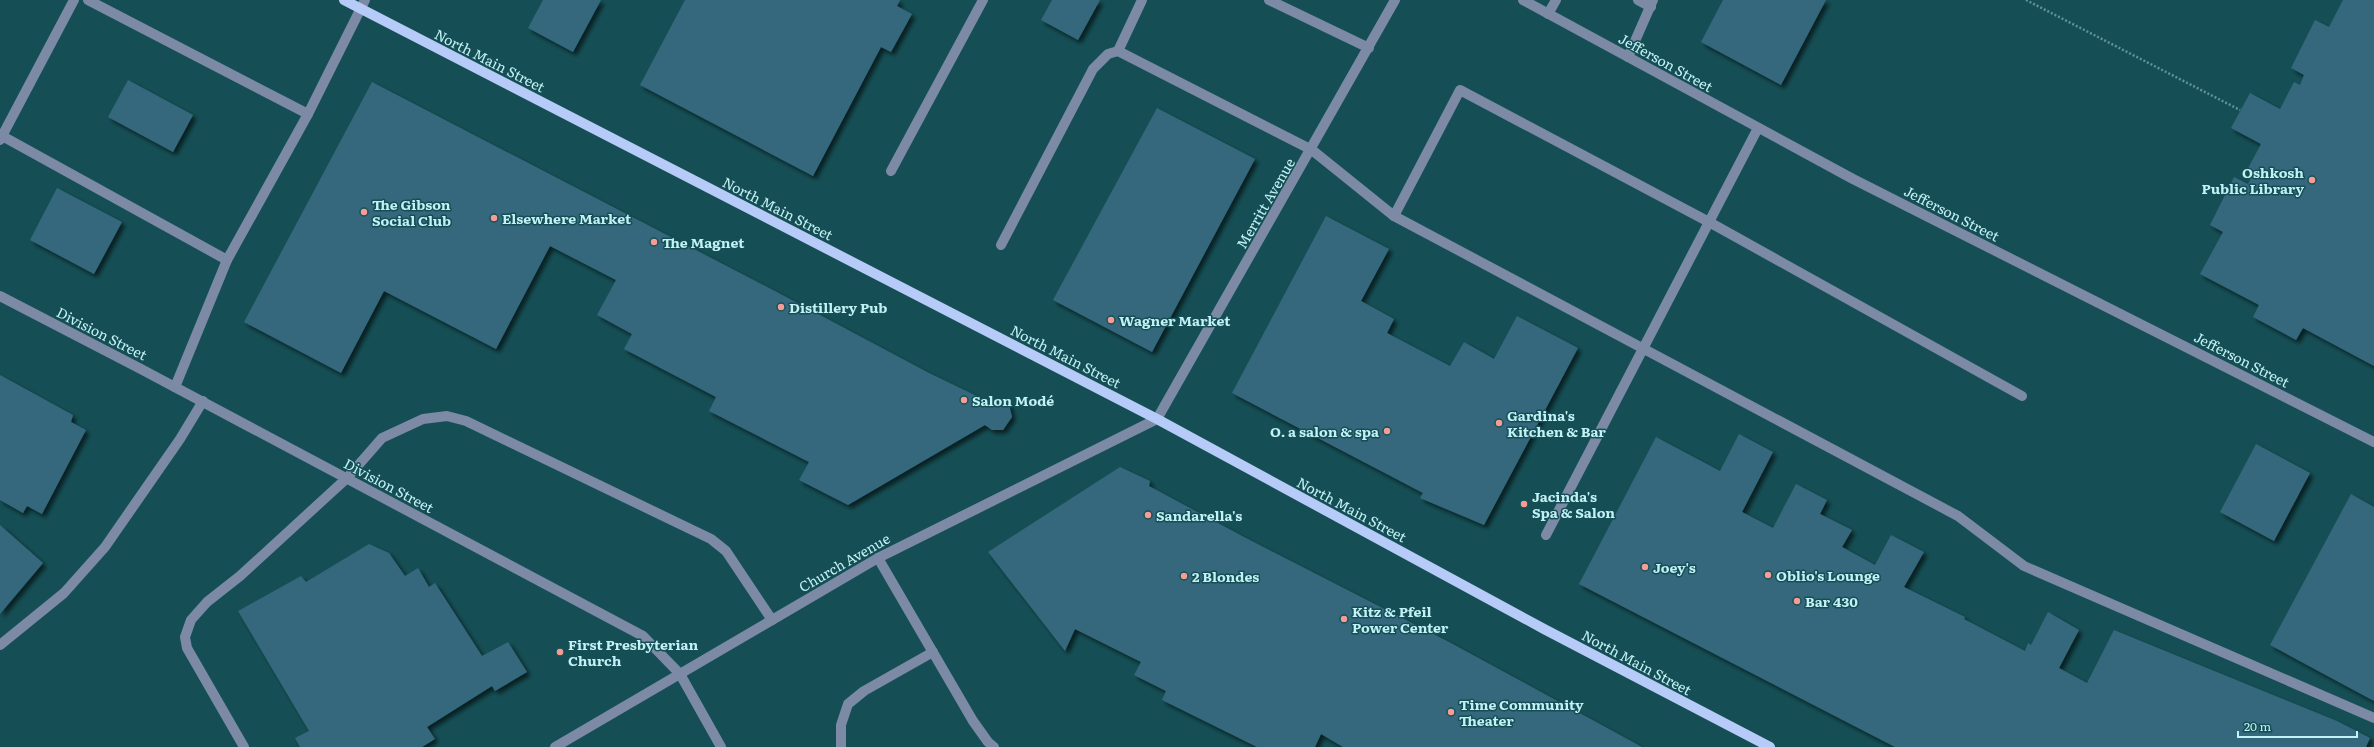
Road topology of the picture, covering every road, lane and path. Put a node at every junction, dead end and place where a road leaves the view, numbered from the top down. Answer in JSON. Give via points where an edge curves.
{"nodes":[{"id":1,"x":74,"y":0,"type":"edge"},
{"id":2,"x":88,"y":0,"type":"edge"},
{"id":3,"x":344,"y":0,"type":"edge"},
{"id":4,"x":983,"y":0,"type":"edge"},
{"id":5,"x":1142,"y":0,"type":"edge"},
{"id":6,"x":1269,"y":0,"type":"edge"},
{"id":7,"x":1395,"y":0,"type":"edge"},
{"id":8,"x":1523,"y":0,"type":"edge"},
{"id":9,"x":1556,"y":0,"type":"edge"},
{"id":10,"x":1638,"y":0,"type":"edge"},
{"id":11,"x":2026,"y":0,"type":"edge"},
{"id":12,"x":1652,"y":3,"type":"edge"},
{"id":13,"x":363,"y":4,"type":"edge"},
{"id":14,"x":1548,"y":14,"type":"junction"},
{"id":15,"x":1369,"y":48,"type":"junction"},
{"id":16,"x":1118,"y":50,"type":"junction"},
{"id":17,"x":1628,"y":57,"type":"junction"},
{"id":18,"x":2240,"y":110,"type":"dead end"},
{"id":19,"x":308,"y":114,"type":"junction"},
{"id":20,"x":1758,"y":128,"type":"junction"},
{"id":21,"x":1,"y":138,"type":"edge"},
{"id":22,"x":1312,"y":150,"type":"junction"},
{"id":23,"x":891,"y":170,"type":"dead end"},
{"id":24,"x":1394,"y":216,"type":"junction"},
{"id":25,"x":1709,"y":222,"type":"junction"},
{"id":26,"x":1001,"y":245,"type":"dead end"},
{"id":27,"x":227,"y":260,"type":"junction"},
{"id":28,"x":0,"y":296,"type":"edge"},
{"id":29,"x":1644,"y":347,"type":"junction"},
{"id":30,"x":175,"y":387,"type":"junction"},
{"id":31,"x":2022,"y":396,"type":"dead end"},
{"id":32,"x":202,"y":401,"type":"junction"},
{"id":33,"x":1157,"y":419,"type":"junction"},
{"id":34,"x":2374,"y":442,"type":"edge"},
{"id":35,"x":347,"y":478,"type":"junction"},
{"id":36,"x":1546,"y":535,"type":"dead end"},
{"id":37,"x":878,"y":558,"type":"junction"},
{"id":38,"x":772,"y":620,"type":"junction"},
{"id":39,"x":0,"y":645,"type":"edge"},
{"id":40,"x":933,"y":652,"type":"junction"},
{"id":41,"x":680,"y":674,"type":"junction"},
{"id":42,"x":2374,"y":718,"type":"edge"},
{"id":43,"x":244,"y":747,"type":"edge"},
{"id":44,"x":555,"y":747,"type":"edge"},
{"id":45,"x":721,"y":747,"type":"edge"},
{"id":46,"x":841,"y":747,"type":"edge"},
{"id":47,"x":994,"y":747,"type":"edge"},
{"id":48,"x":1770,"y":747,"type":"edge"}],
"edges":[{"from":1,"to":21,"type":"street"},
{"from":2,"to":19,"type":"street"},
{"from":3,"to":13,"type":"main road","name":"North Main Street"},
{"from":4,"to":23,"type":"street"},
{"from":5,"to":16,"type":"street"},
{"from":6,"to":15,"type":"street"},
{"from":7,"to":15,"type":"street","name":"Merritt Avenue"},
{"from":8,"to":14,"type":"street","name":"Jefferson Street"},
{"from":9,"to":14,"type":"street"},
{"from":10,"to":12,"type":"street"},
{"from":11,"to":18,"type":"path"},
{"from":12,"to":17,"type":"street"},
{"from":13,"to":19,"type":"street"},
{"from":13,"to":33,"type":"main road","name":"North Main Street"},
{"from":14,"to":17,"type":"street","name":"Jefferson Street"},
{"from":15,"to":22,"type":"street","name":"Merritt Avenue"},
{"from":16,"to":22,"type":"street"},
{"from":16,"to":26,"type":"street","via":[[1108,54],[1094,70]]},
{"from":17,"to":20,"type":"street","name":"Jefferson Street"},
{"from":19,"to":27,"type":"street"},
{"from":20,"to":25,"type":"street"},
{"from":20,"to":34,"type":"street","name":"Jefferson Street","via":[[1860,183]]},
{"from":21,"to":27,"type":"street"},
{"from":22,"to":24,"type":"street"},
{"from":22,"to":33,"type":"street","name":"Merritt Avenue"},
{"from":24,"to":25,"type":"street","via":[[1460,90]]},
{"from":24,"to":29,"type":"street"},
{"from":25,"to":29,"type":"street"},
{"from":25,"to":31,"type":"street"},
{"from":27,"to":30,"type":"street"},
{"from":28,"to":30,"type":"street","name":"Division Street"},
{"from":29,"to":36,"type":"street"},
{"from":29,"to":42,"type":"street","via":[[1958,516],[2024,566]]},
{"from":30,"to":32,"type":"street","name":"Division Street"},
{"from":32,"to":35,"type":"street","name":"Division Street"},
{"from":32,"to":39,"type":"street","via":[[180,439],[105,547],[64,593]]},
{"from":33,"to":37,"type":"street","name":"Church Avenue"},
{"from":33,"to":48,"type":"main road","name":"North Main Street"},
{"from":35,"to":38,"type":"street","via":[[382,438],[399,429],[423,419],[447,416],[466,421],[710,539],[726,551]]},
{"from":35,"to":41,"type":"street","name":"Division Street","via":[[643,636]]},
{"from":35,"to":43,"type":"street","via":[[240,576],[207,602],[191,620],[185,637],[187,648]]},
{"from":37,"to":38,"type":"street","name":"Church Avenue"},
{"from":37,"to":40,"type":"street"},
{"from":38,"to":41,"type":"street","name":"Church Avenue"},
{"from":40,"to":46,"type":"street","via":[[864,691],[848,704],[840,725]]},
{"from":40,"to":47,"type":"street","via":[[973,721]]},
{"from":41,"to":44,"type":"street","name":"Church Avenue"},
{"from":41,"to":45,"type":"street","name":"Division Street"}]}
